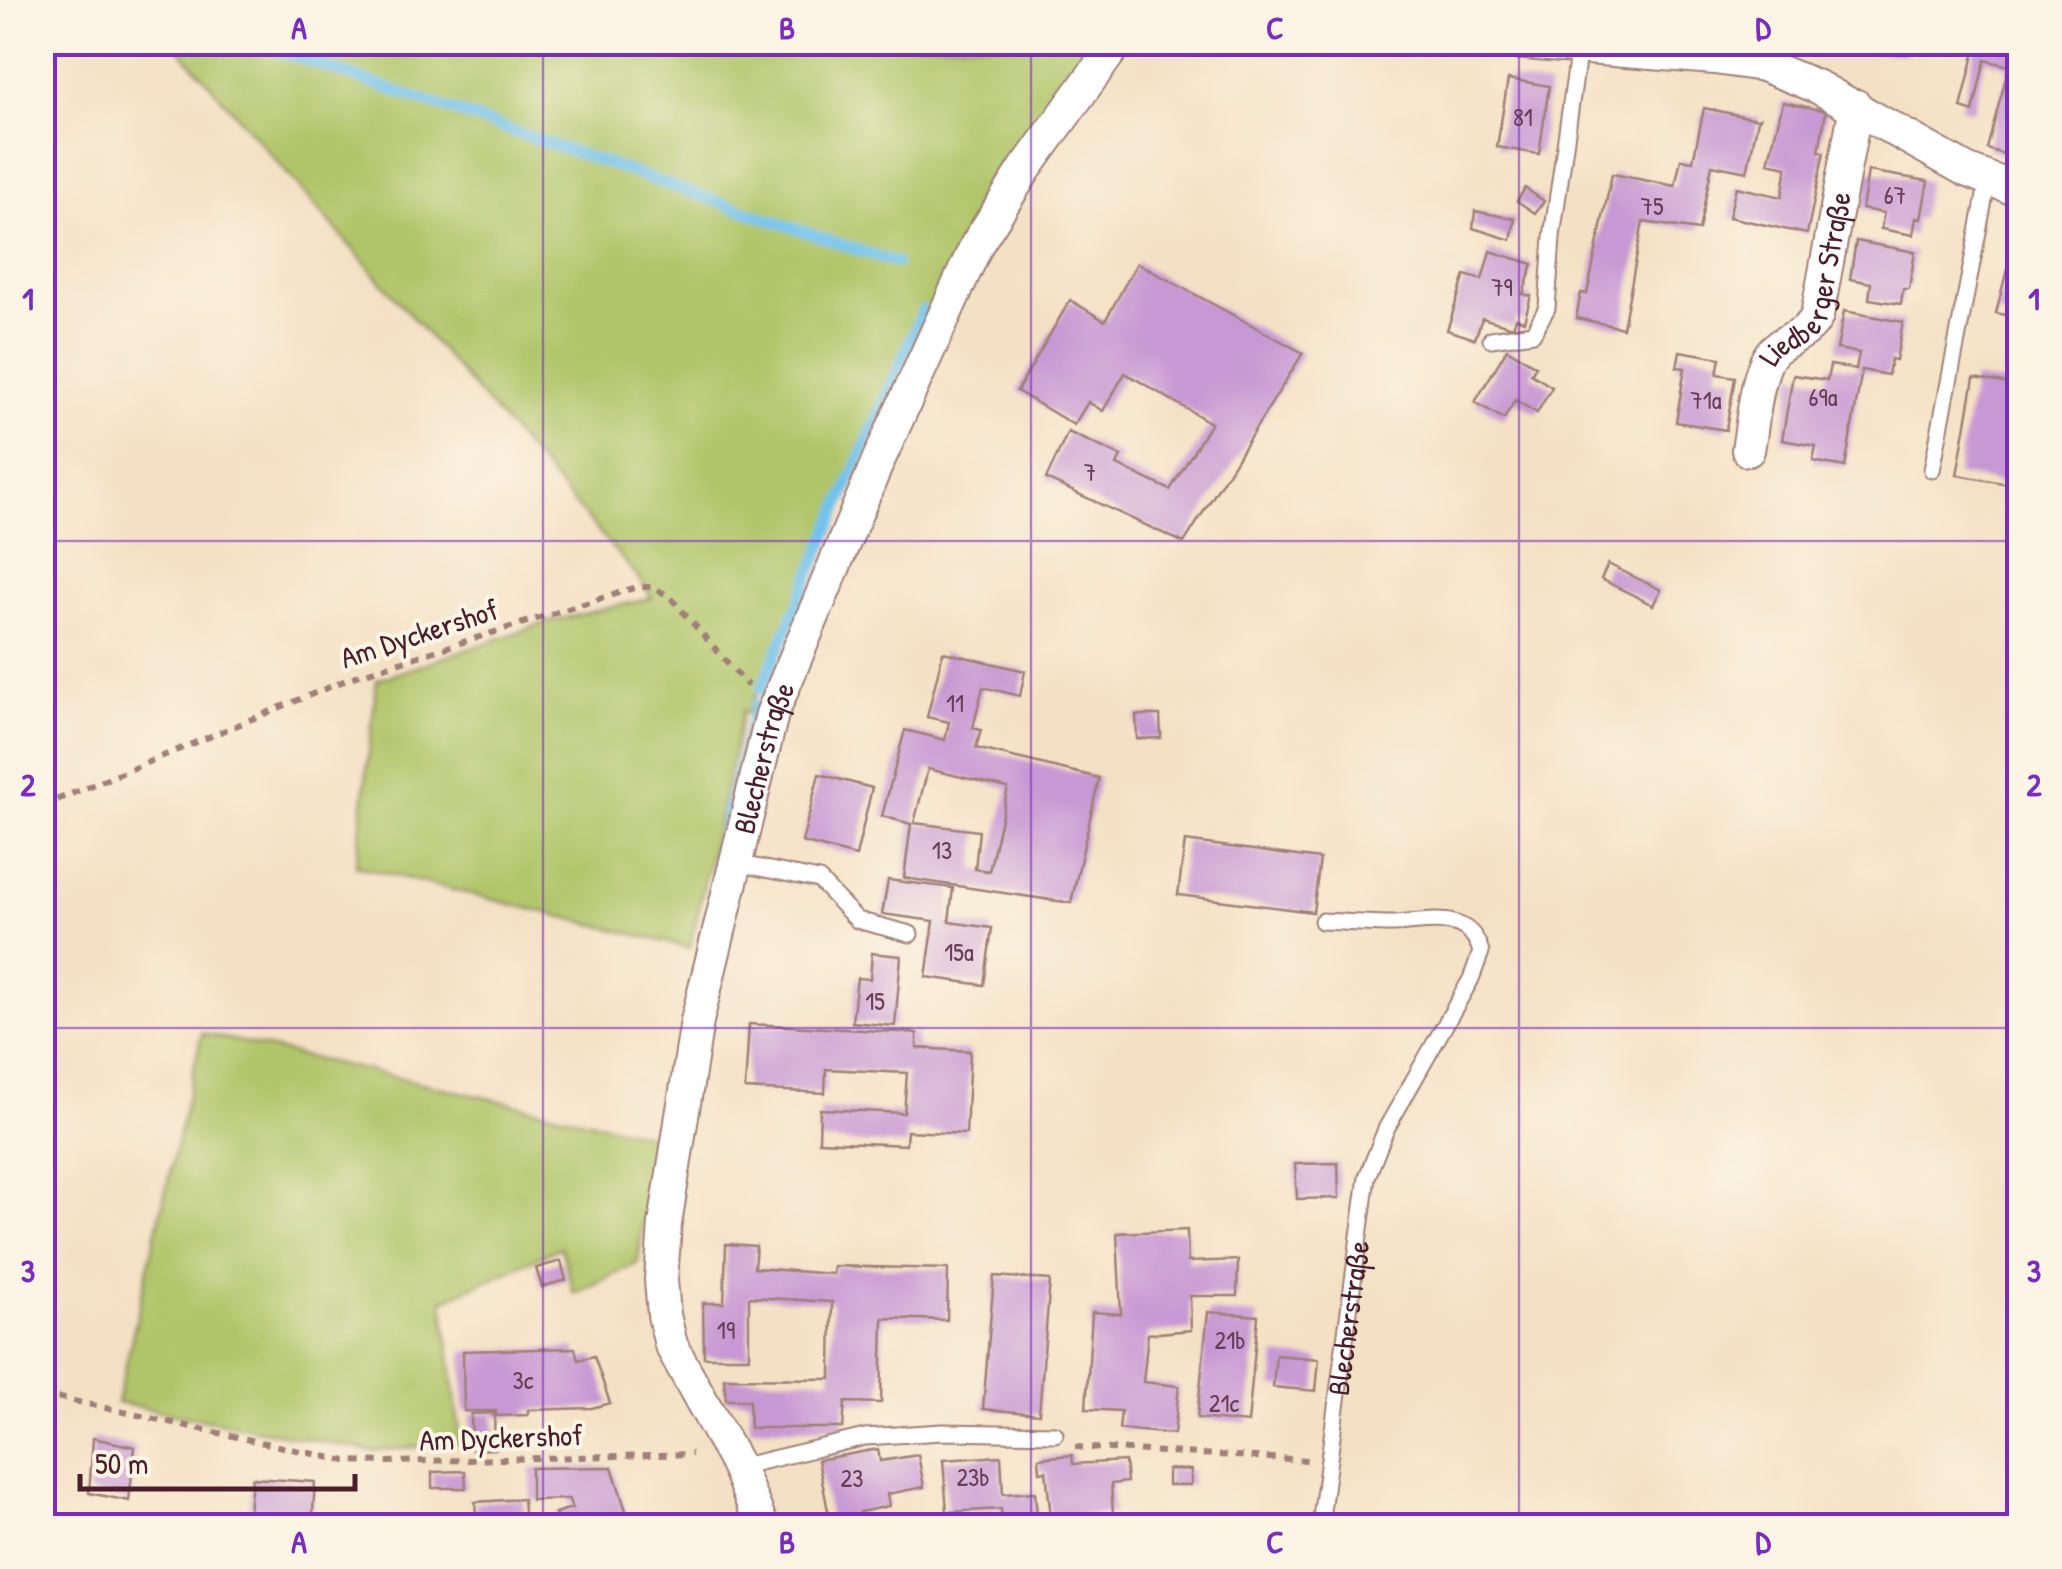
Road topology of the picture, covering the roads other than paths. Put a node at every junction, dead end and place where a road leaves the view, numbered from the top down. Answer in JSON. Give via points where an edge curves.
{"nodes":[{"id":1,"x":1117,"y":42,"type":"edge"},
{"id":2,"x":1512,"y":42,"type":"edge"},
{"id":3,"x":1579,"y":47,"type":"junction"},
{"id":4,"x":1856,"y":106,"type":"junction"},
{"id":5,"x":1988,"y":180,"type":"junction"},
{"id":6,"x":2020,"y":191,"type":"edge"},
{"id":7,"x":1491,"y":339,"type":"dead end"},
{"id":8,"x":1748,"y":450,"type":"dead end"},
{"id":9,"x":1932,"y":470,"type":"dead end"},
{"id":10,"x":736,"y":863,"type":"junction"},
{"id":11,"x":1322,"y":922,"type":"dead end"},
{"id":12,"x":910,"y":934,"type":"dead end"},
{"id":13,"x":1055,"y":1434,"type":"road end"},
{"id":14,"x":733,"y":1458,"type":"junction"},
{"id":15,"x":762,"y":1526,"type":"edge"},
{"id":16,"x":1320,"y":1526,"type":"edge"}],
"edges":[{"from":1,"to":10,"type":"street","name":"Blecherstraße","via":[[1007,196],[963,272],[772,714]]},
{"from":2,"to":3,"type":"street"},
{"from":3,"to":4,"type":"street","via":[[1763,65]]},
{"from":3,"to":7,"type":"lane","via":[[1548,308],[1533,333]]},
{"from":4,"to":5,"type":"street"},
{"from":4,"to":8,"type":"street","name":"Liedberger Straße","via":[[1816,316],[1766,361]]},
{"from":5,"to":6,"type":"street"},
{"from":5,"to":9,"type":"lane"},
{"from":10,"to":12,"type":"lane","via":[[819,880],[857,920]]},
{"from":10,"to":14,"type":"street","name":"Blecherstraße","via":[[688,1070],[661,1280],[671,1346]]},
{"from":11,"to":16,"type":"lane","name":"Blecherstraße","via":[[1449,920],[1474,936],[1481,952],[1378,1144],[1367,1177]]},
{"from":13,"to":14,"type":"lane","via":[[865,1437]]},
{"from":14,"to":15,"type":"street","name":"Blecherstraße"}]}
